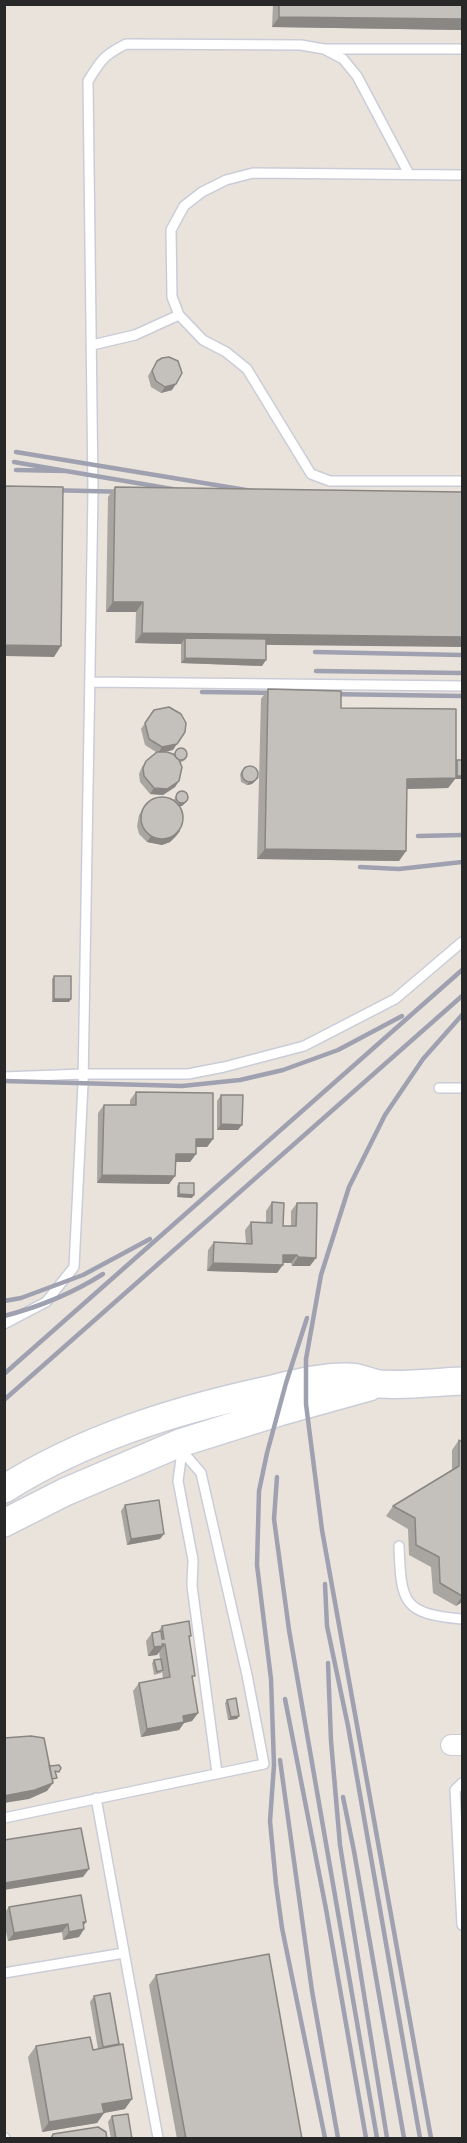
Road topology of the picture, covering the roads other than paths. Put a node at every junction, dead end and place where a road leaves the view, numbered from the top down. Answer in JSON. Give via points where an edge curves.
{"nodes":[{"id":1,"x":324,"y":49,"type":"junction"},
{"id":2,"x":462,"y":49,"type":"edge"},
{"id":3,"x":409,"y":174,"type":"junction"},
{"id":4,"x":462,"y":175,"type":"edge"},
{"id":5,"x":179,"y":315,"type":"junction"},
{"id":6,"x":92,"y":345,"type":"junction"},
{"id":7,"x":462,"y":481,"type":"edge"},
{"id":8,"x":90,"y":682,"type":"junction"},
{"id":9,"x":462,"y":686,"type":"edge"},
{"id":10,"x":462,"y":942,"type":"edge"},
{"id":11,"x":83,"y":1074,"type":"junction"},
{"id":12,"x":4,"y":1077,"type":"edge"},
{"id":13,"x":439,"y":1088,"type":"dead end"},
{"id":14,"x":462,"y":1088,"type":"edge"},
{"id":15,"x":4,"y":1324,"type":"edge"},
{"id":16,"x":462,"y":1381,"type":"edge"},
{"id":17,"x":379,"y":1384,"type":"junction"},
{"id":18,"x":172,"y":1415,"type":"junction"},
{"id":19,"x":181,"y":1447,"type":"junction"},
{"id":20,"x":4,"y":1489,"type":"edge"},
{"id":21,"x":4,"y":1523,"type":"edge"},
{"id":22,"x":399,"y":1546,"type":"dead end"},
{"id":23,"x":462,"y":1619,"type":"edge"},
{"id":24,"x":217,"y":1773,"type":"junction"},
{"id":25,"x":462,"y":1783,"type":"edge"},
{"id":26,"x":96,"y":1798,"type":"junction"},
{"id":27,"x":4,"y":1818,"type":"edge"},
{"id":28,"x":462,"y":1925,"type":"edge"},
{"id":29,"x":124,"y":1953,"type":"junction"},
{"id":30,"x":4,"y":1973,"type":"edge"},
{"id":31,"x":158,"y":2139,"type":"edge"}],
"edges":[{"from":1,"to":2,"type":"lane"},
{"from":1,"to":3,"type":"lane","via":[[343,59],[357,76]]},
{"from":1,"to":6,"type":"lane","via":[[301,45],[126,44],[108,53],[98,64],[88,81]]},
{"from":3,"to":4,"type":"lane"},
{"from":3,"to":5,"type":"lane","via":[[253,173],[202,192],[184,206],[171,230],[172,297]]},
{"from":5,"to":6,"type":"lane","via":[[135,335]]},
{"from":5,"to":7,"type":"lane","via":[[202,340],[248,369],[311,474],[330,481]]},
{"from":6,"to":8,"type":"lane"},
{"from":8,"to":9,"type":"lane"},
{"from":8,"to":11,"type":"lane"},
{"from":10,"to":11,"type":"lane","via":[[395,999],[304,1046],[188,1074]]},
{"from":11,"to":12,"type":"lane"},
{"from":11,"to":15,"type":"lane","via":[[74,1267],[46,1302]]},
{"from":13,"to":14,"type":"lane"},
{"from":16,"to":17,"type":"main road"},
{"from":17,"to":18,"type":"main road","via":[[350,1377],[306,1382]]},
{"from":17,"to":19,"type":"main road","via":[[279,1412]]},
{"from":18,"to":19,"type":"main road"},
{"from":18,"to":20,"type":"main road","via":[[77,1449]]},
{"from":19,"to":21,"type":"main road","via":[[65,1492]]},
{"from":19,"to":24,"type":"lane","via":[[178,1481],[192,1560],[192,1586]]},
{"from":19,"to":24,"type":"lane","via":[[201,1473],[264,1764]]},
{"from":22,"to":23,"type":"lane","via":[[400,1581],[413,1607],[433,1616]]},
{"from":24,"to":26,"type":"lane"},
{"from":25,"to":28,"type":"lane","via":[[455,1790]]},
{"from":26,"to":27,"type":"lane"},
{"from":26,"to":29,"type":"lane"},
{"from":29,"to":30,"type":"lane"},
{"from":29,"to":31,"type":"lane"}]}
